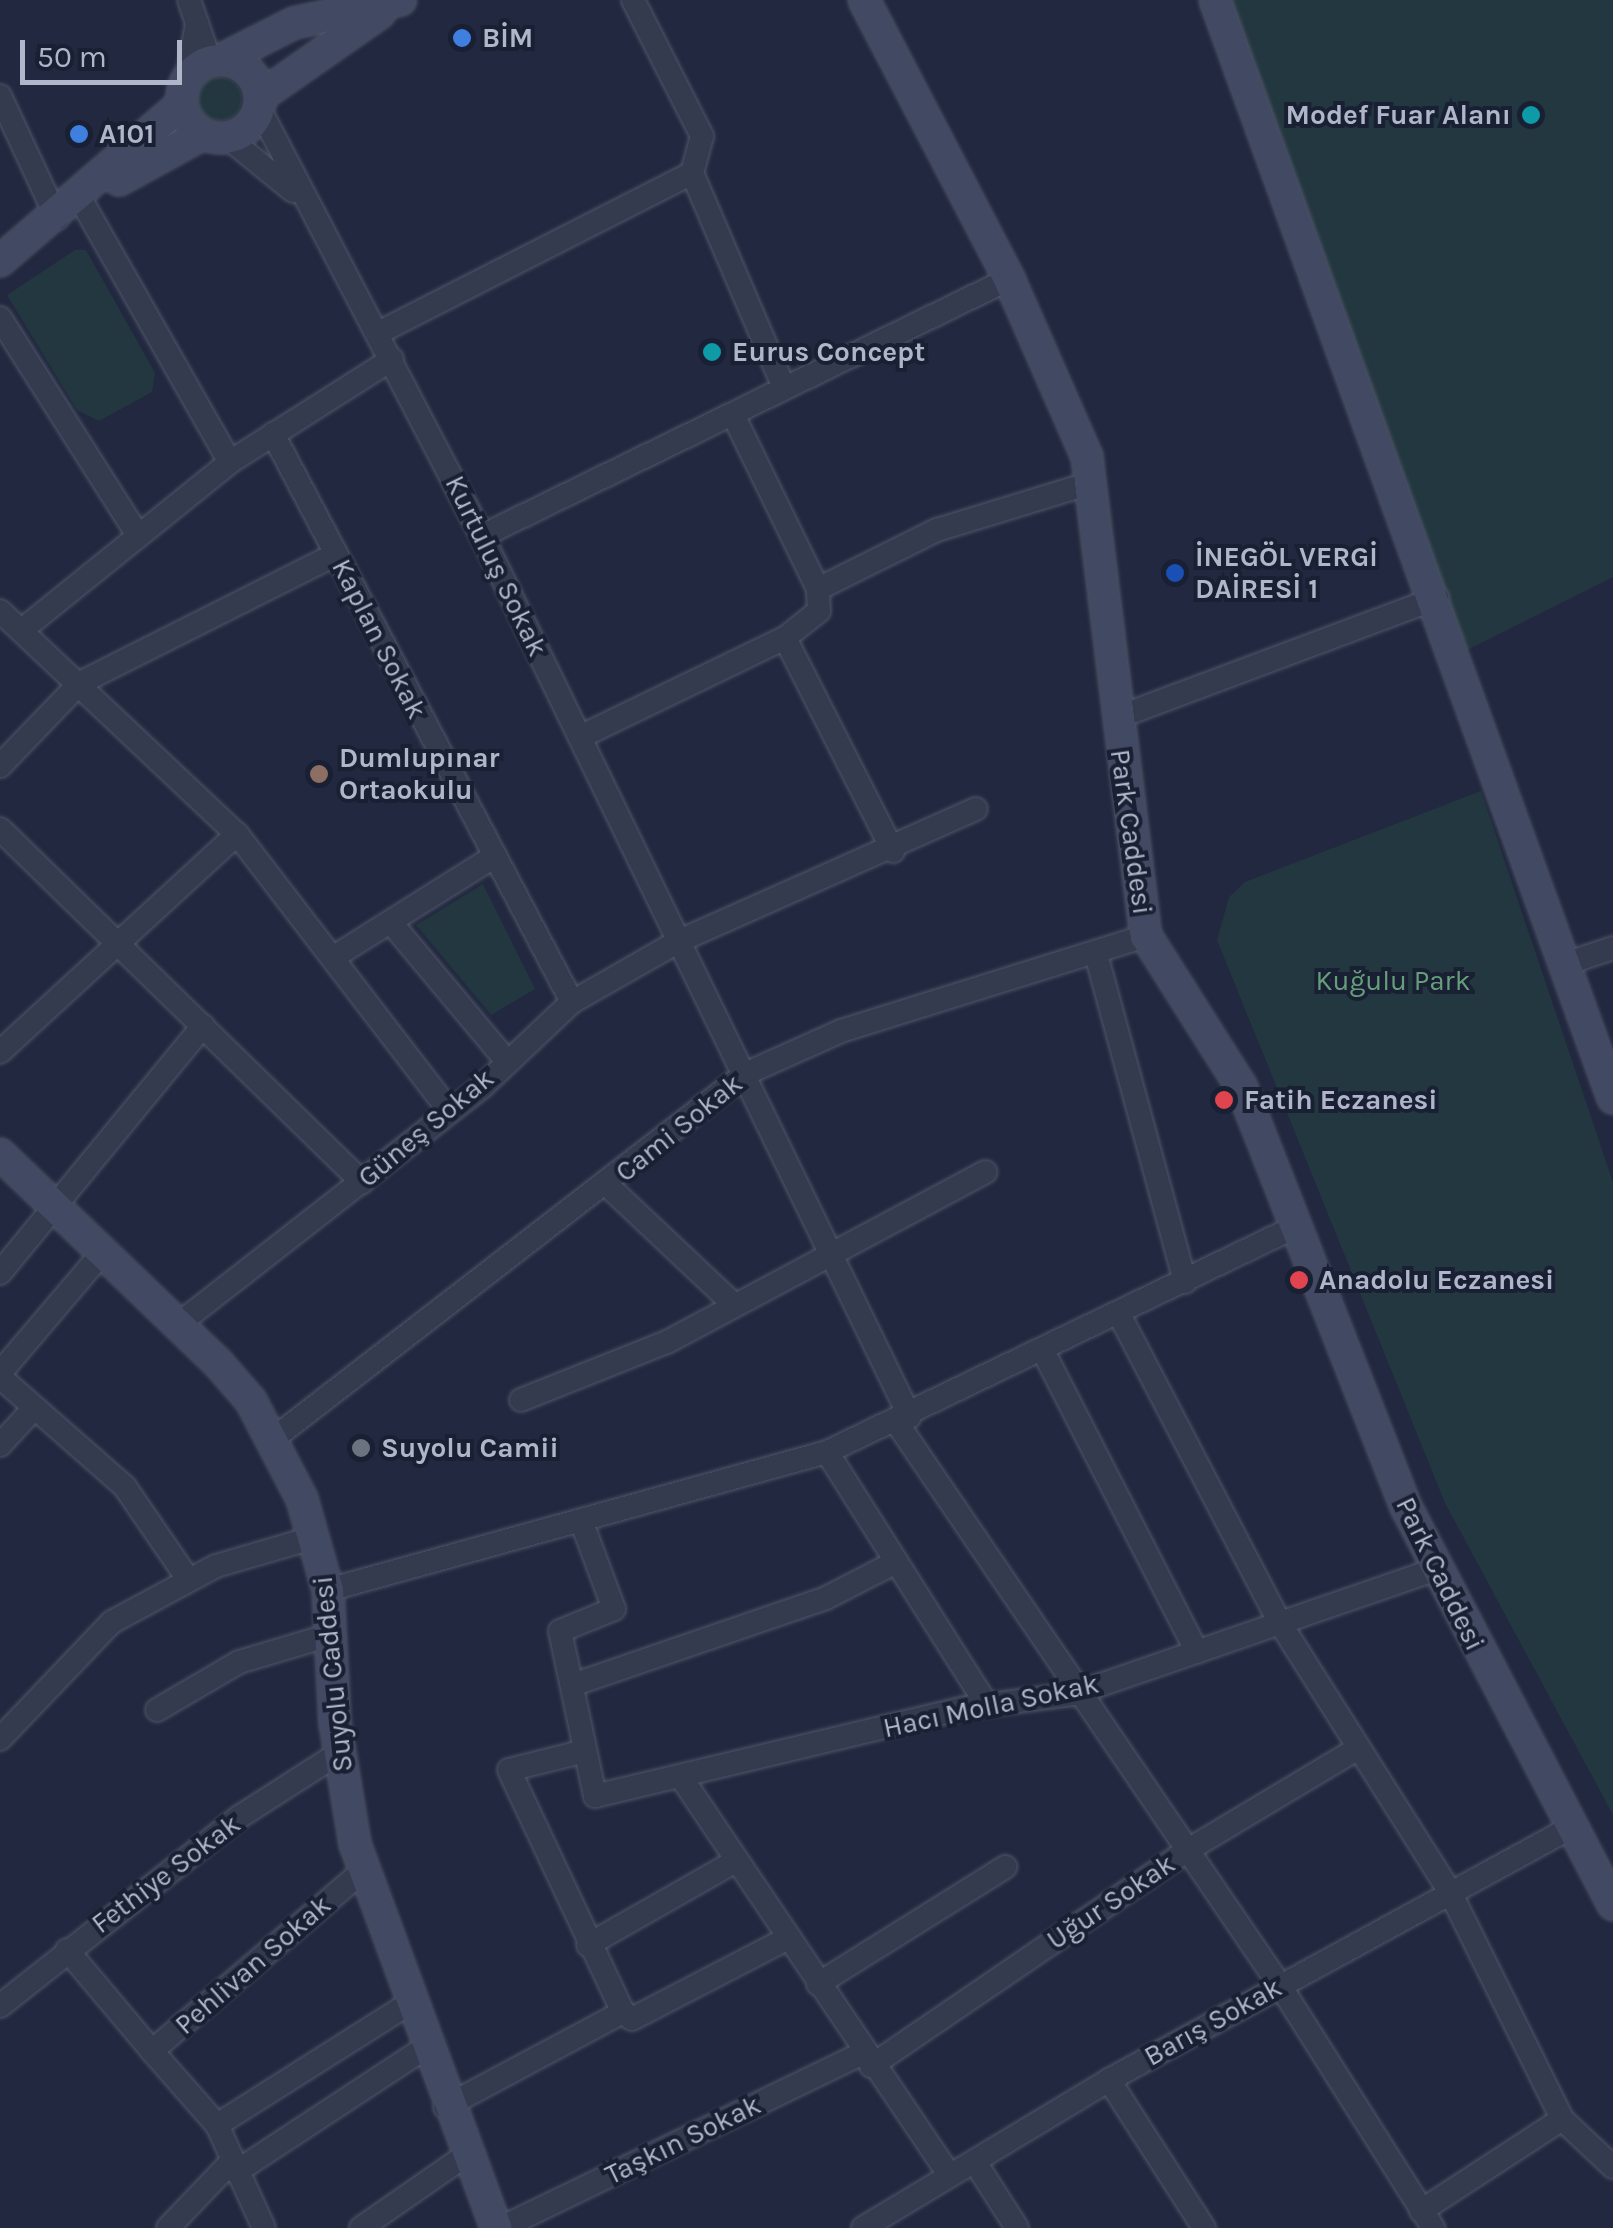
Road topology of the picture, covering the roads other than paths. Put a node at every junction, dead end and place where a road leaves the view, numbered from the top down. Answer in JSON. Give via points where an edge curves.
{"nodes":[{"id":1,"x":400,"y":0,"type":"edge"},
{"id":2,"x":633,"y":0,"type":"edge"},
{"id":3,"x":1216,"y":0,"type":"edge"},
{"id":4,"x":864,"y":1,"type":"edge"},
{"id":5,"x":194,"y":10,"type":"edge"},
{"id":6,"x":200,"y":76,"type":"junction"},
{"id":7,"x":0,"y":96,"type":"edge"},
{"id":8,"x":260,"y":102,"type":"junction"},
{"id":9,"x":216,"y":136,"type":"junction"},
{"id":10,"x":692,"y":173,"type":"junction"},
{"id":11,"x":299,"y":197,"type":"junction"},
{"id":12,"x":69,"y":209,"type":"junction"},
{"id":13,"x":0,"y":259,"type":"edge"},
{"id":14,"x":1009,"y":278,"type":"junction"},
{"id":15,"x":0,"y":318,"type":"edge"},
{"id":16,"x":378,"y":333,"type":"junction"},
{"id":17,"x":392,"y":359,"type":"junction"},
{"id":18,"x":783,"y":384,"type":"junction"},
{"id":19,"x":733,"y":415,"type":"junction"},
{"id":20,"x":272,"y":434,"type":"junction"},
{"id":21,"x":230,"y":462,"type":"junction"},
{"id":22,"x":1094,"y":482,"type":"junction"},
{"id":23,"x":136,"y":532,"type":"junction"},
{"id":24,"x":482,"y":536,"type":"junction"},
{"id":25,"x":335,"y":554,"type":"junction"},
{"id":26,"x":818,"y":589,"type":"junction"},
{"id":27,"x":1437,"y":598,"type":"junction"},
{"id":28,"x":0,"y":611,"type":"edge"},
{"id":29,"x":22,"y":630,"type":"junction"},
{"id":30,"x":785,"y":638,"type":"junction"},
{"id":31,"x":80,"y":683,"type":"junction"},
{"id":32,"x":1116,"y":718,"type":"junction"},
{"id":33,"x":580,"y":736,"type":"junction"},
{"id":34,"x":0,"y":766,"type":"edge"},
{"id":35,"x":976,"y":809,"type":"dead end"},
{"id":36,"x":0,"y":829,"type":"edge"},
{"id":37,"x":236,"y":834,"type":"junction"},
{"id":38,"x":894,"y":851,"type":"junction"},
{"id":39,"x":492,"y":858,"type":"junction"},
{"id":40,"x":393,"y":925,"type":"junction"},
{"id":41,"x":1146,"y":936,"type":"junction"},
{"id":42,"x":117,"y":940,"type":"junction"},
{"id":43,"x":677,"y":942,"type":"junction"},
{"id":44,"x":1613,"y":948,"type":"edge"},
{"id":45,"x":1096,"y":954,"type":"junction"},
{"id":46,"x":334,"y":956,"type":"junction"},
{"id":47,"x":1565,"y":964,"type":"junction"},
{"id":48,"x":572,"y":1002,"type":"junction"},
{"id":49,"x":202,"y":1026,"type":"junction"},
{"id":50,"x":0,"y":1052,"type":"edge"},
{"id":51,"x":506,"y":1060,"type":"junction"},
{"id":52,"x":745,"y":1074,"type":"junction"},
{"id":53,"x":1613,"y":1098,"type":"edge"},
{"id":54,"x":448,"y":1109,"type":"junction"},
{"id":55,"x":0,"y":1154,"type":"edge"},
{"id":56,"x":986,"y":1172,"type":"dead end"},
{"id":57,"x":362,"y":1182,"type":"junction"},
{"id":58,"x":607,"y":1186,"type":"junction"},
{"id":59,"x":54,"y":1203,"type":"junction"},
{"id":60,"x":1299,"y":1225,"type":"junction"},
{"id":61,"x":104,"y":1251,"type":"junction"},
{"id":62,"x":825,"y":1251,"type":"junction"},
{"id":63,"x":0,"y":1273,"type":"edge"},
{"id":64,"x":1185,"y":1282,"type":"junction"},
{"id":65,"x":731,"y":1302,"type":"junction"},
{"id":66,"x":1119,"y":1314,"type":"junction"},
{"id":67,"x":180,"y":1323,"type":"junction"},
{"id":68,"x":1043,"y":1351,"type":"junction"},
{"id":69,"x":0,"y":1375,"type":"edge"},
{"id":70,"x":521,"y":1400,"type":"dead end"},
{"id":71,"x":34,"y":1408,"type":"junction"},
{"id":72,"x":904,"y":1420,"type":"junction"},
{"id":73,"x":274,"y":1439,"type":"junction"},
{"id":74,"x":0,"y":1445,"type":"edge"},
{"id":75,"x":826,"y":1452,"type":"junction"},
{"id":76,"x":582,"y":1523,"type":"junction"},
{"id":77,"x":315,"y":1537,"type":"junction"},
{"id":78,"x":896,"y":1562,"type":"junction"},
{"id":79,"x":1437,"y":1569,"type":"junction"},
{"id":80,"x":188,"y":1579,"type":"junction"},
{"id":81,"x":328,"y":1590,"type":"junction"},
{"id":82,"x":1280,"y":1623,"type":"junction"},
{"id":83,"x":330,"y":1635,"type":"junction"},
{"id":84,"x":1197,"y":1652,"type":"junction"},
{"id":85,"x":574,"y":1684,"type":"junction"},
{"id":86,"x":1074,"y":1694,"type":"junction"},
{"id":87,"x":986,"y":1705,"type":"junction"},
{"id":88,"x":157,"y":1710,"type":"dead end"},
{"id":89,"x":0,"y":1739,"type":"edge"},
{"id":90,"x":1357,"y":1748,"type":"junction"},
{"id":91,"x":585,"y":1751,"type":"junction"},
{"id":92,"x":339,"y":1753,"type":"junction"},
{"id":93,"x":683,"y":1780,"type":"junction"},
{"id":94,"x":1570,"y":1828,"type":"junction"},
{"id":95,"x":1183,"y":1854,"type":"junction"},
{"id":96,"x":736,"y":1861,"type":"junction"},
{"id":97,"x":1006,"y":1866,"type":"dead end"},
{"id":98,"x":363,"y":1871,"type":"junction"},
{"id":99,"x":1449,"y":1890,"type":"junction"},
{"id":100,"x":1613,"y":1905,"type":"edge"},
{"id":101,"x":788,"y":1938,"type":"junction"},
{"id":102,"x":588,"y":1945,"type":"junction"},
{"id":103,"x":67,"y":1950,"type":"junction"},
{"id":104,"x":818,"y":1984,"type":"junction"},
{"id":105,"x":1279,"y":1984,"type":"junction"},
{"id":106,"x":407,"y":2005,"type":"junction"},
{"id":107,"x":0,"y":2006,"type":"edge"},
{"id":108,"x":623,"y":2012,"type":"junction"},
{"id":109,"x":423,"y":2049,"type":"junction"},
{"id":110,"x":152,"y":2051,"type":"junction"},
{"id":111,"x":868,"y":2059,"type":"junction"},
{"id":112,"x":1109,"y":2080,"type":"junction"},
{"id":113,"x":445,"y":2107,"type":"junction"},
{"id":114,"x":1562,"y":2119,"type":"junction"},
{"id":115,"x":217,"y":2125,"type":"junction"},
{"id":116,"x":466,"y":2155,"type":"junction"},
{"id":117,"x":974,"y":2162,"type":"junction"},
{"id":118,"x":1613,"y":2166,"type":"edge"},
{"id":119,"x":234,"y":2167,"type":"junction"},
{"id":120,"x":949,"y":2175,"type":"junction"},
{"id":121,"x":1427,"y":2219,"type":"edge"},
{"id":122,"x":168,"y":2228,"type":"edge"},
{"id":123,"x":264,"y":2228,"type":"edge"},
{"id":124,"x":361,"y":2228,"type":"edge"},
{"id":125,"x":499,"y":2228,"type":"edge"},
{"id":126,"x":863,"y":2228,"type":"edge"},
{"id":127,"x":1017,"y":2228,"type":"edge"},
{"id":128,"x":1204,"y":2228,"type":"edge"}],
"edges":[{"from":1,"to":6,"type":"main road","via":[[294,23]]},
{"from":1,"to":8,"type":"main road"},
{"from":2,"to":10,"type":"street","via":[[702,136]]},
{"from":3,"to":27,"type":"main road"},
{"from":4,"to":14,"type":"main road","name":"Park Caddesi"},
{"from":5,"to":6,"type":"street"},
{"from":6,"to":8,"type":"main road","via":[[252,74]]},
{"from":6,"to":9,"type":"main road"},
{"from":6,"to":12,"type":"main road"},
{"from":7,"to":12,"type":"street"},
{"from":8,"to":9,"type":"main road"},
{"from":8,"to":11,"type":"street"},
{"from":9,"to":11,"type":"street"},
{"from":9,"to":12,"type":"main road"},
{"from":10,"to":16,"type":"street"},
{"from":10,"to":18,"type":"street"},
{"from":11,"to":16,"type":"street","name":"Kurtuluş Sokak"},
{"from":12,"to":13,"type":"main road"},
{"from":12,"to":21,"type":"street"},
{"from":14,"to":18,"type":"street"},
{"from":14,"to":22,"type":"main road","name":"Park Caddesi"},
{"from":15,"to":23,"type":"street"},
{"from":16,"to":17,"type":"street","name":"Kurtuluş Sokak"},
{"from":17,"to":20,"type":"street"},
{"from":17,"to":24,"type":"street","name":"Kurtuluş Sokak"},
{"from":18,"to":19,"type":"street"},
{"from":19,"to":24,"type":"street"},
{"from":19,"to":26,"type":"street"},
{"from":20,"to":21,"type":"street"},
{"from":20,"to":25,"type":"street","name":"Kaplan Sokak"},
{"from":21,"to":23,"type":"street"},
{"from":22,"to":26,"type":"street","via":[[937,530]]},
{"from":22,"to":32,"type":"main road","name":"Park Caddesi"},
{"from":23,"to":29,"type":"street"},
{"from":24,"to":33,"type":"street","name":"Kurtuluş Sokak"},
{"from":25,"to":31,"type":"street"},
{"from":25,"to":39,"type":"street","name":"Kaplan Sokak"},
{"from":26,"to":30,"type":"street","via":[[819,611]]},
{"from":27,"to":32,"type":"street"},
{"from":27,"to":47,"type":"main road"},
{"from":28,"to":29,"type":"street"},
{"from":29,"to":31,"type":"street"},
{"from":30,"to":33,"type":"street"},
{"from":30,"to":38,"type":"street"},
{"from":31,"to":34,"type":"street"},
{"from":31,"to":37,"type":"street"},
{"from":32,"to":41,"type":"main road","name":"Park Caddesi"},
{"from":33,"to":43,"type":"street","name":"Kurtuluş Sokak"},
{"from":35,"to":38,"type":"street","name":"Güneş Sokak"},
{"from":36,"to":42,"type":"street"},
{"from":37,"to":42,"type":"street"},
{"from":37,"to":46,"type":"street"},
{"from":38,"to":43,"type":"street","name":"Güneş Sokak"},
{"from":39,"to":40,"type":"street"},
{"from":39,"to":48,"type":"street","name":"Kaplan Sokak"},
{"from":40,"to":46,"type":"street"},
{"from":40,"to":51,"type":"street"},
{"from":41,"to":45,"type":"street","name":"Cami Sokak"},
{"from":41,"to":60,"type":"main road","name":"Park Caddesi","via":[[1241,1086]]},
{"from":42,"to":49,"type":"street"},
{"from":42,"to":50,"type":"street"},
{"from":43,"to":48,"type":"street","name":"Güneş Sokak"},
{"from":43,"to":52,"type":"street","name":"Kurtuluş Sokak"},
{"from":44,"to":47,"type":"street"},
{"from":45,"to":52,"type":"street","name":"Cami Sokak","via":[[841,1030]]},
{"from":45,"to":64,"type":"street"},
{"from":46,"to":54,"type":"street"},
{"from":47,"to":53,"type":"main road"},
{"from":48,"to":51,"type":"street","name":"Güneş Sokak"},
{"from":49,"to":57,"type":"street"},
{"from":49,"to":59,"type":"street"},
{"from":51,"to":54,"type":"street","name":"Güneş Sokak"},
{"from":52,"to":58,"type":"street","name":"Cami Sokak"},
{"from":52,"to":62,"type":"street","name":"Kurtuluş Sokak"},
{"from":54,"to":57,"type":"street","name":"Güneş Sokak"},
{"from":55,"to":59,"type":"main road","name":"Suyolu Caddesi"},
{"from":56,"to":62,"type":"street"},
{"from":57,"to":67,"type":"street","name":"Güneş Sokak"},
{"from":58,"to":65,"type":"street"},
{"from":58,"to":73,"type":"street","name":"Cami Sokak"},
{"from":59,"to":61,"type":"main road","name":"Suyolu Caddesi"},
{"from":59,"to":63,"type":"street"},
{"from":60,"to":64,"type":"street"},
{"from":60,"to":79,"type":"main road","name":"Park Caddesi"},
{"from":61,"to":67,"type":"main road","name":"Suyolu Caddesi"},
{"from":61,"to":69,"type":"street"},
{"from":62,"to":65,"type":"street"},
{"from":62,"to":72,"type":"street","name":"Kurtuluş Sokak"},
{"from":64,"to":66,"type":"street"},
{"from":65,"to":70,"type":"street","via":[[667,1342]]},
{"from":66,"to":68,"type":"street"},
{"from":66,"to":82,"type":"street"},
{"from":67,"to":73,"type":"main road","name":"Suyolu Caddesi"},
{"from":68,"to":72,"type":"street"},
{"from":68,"to":84,"type":"street"},
{"from":69,"to":71,"type":"street"},
{"from":71,"to":74,"type":"street"},
{"from":71,"to":80,"type":"street","via":[[125,1488]]},
{"from":72,"to":75,"type":"street"},
{"from":72,"to":86,"type":"street","name":"Kurtuluş Sokak"},
{"from":73,"to":77,"type":"main road","name":"Suyolu Caddesi"},
{"from":75,"to":76,"type":"street"},
{"from":75,"to":78,"type":"street"},
{"from":76,"to":81,"type":"street"},
{"from":76,"to":85,"type":"street","via":[[614,1609],[560,1631]]},
{"from":77,"to":80,"type":"street"},
{"from":77,"to":81,"type":"main road","name":"Suyolu Caddesi"},
{"from":78,"to":85,"type":"street","via":[[826,1598]]},
{"from":78,"to":87,"type":"street"},
{"from":79,"to":82,"type":"street","name":"Hacı Molla Sokak"},
{"from":79,"to":94,"type":"main road","name":"Park Caddesi"},
{"from":80,"to":89,"type":"street","via":[[112,1622]]},
{"from":81,"to":83,"type":"main road","name":"Suyolu Caddesi"},
{"from":82,"to":84,"type":"street","name":"Hacı Molla Sokak"},
{"from":82,"to":90,"type":"street"},
{"from":83,"to":88,"type":"street","via":[[238,1662]]},
{"from":83,"to":92,"type":"main road","name":"Suyolu Caddesi"},
{"from":84,"to":86,"type":"street","name":"Hacı Molla Sokak"},
{"from":85,"to":91,"type":"street"},
{"from":86,"to":87,"type":"street","name":"Hacı Molla Sokak"},
{"from":86,"to":95,"type":"street","name":"Kurtuluş Sokak"},
{"from":87,"to":93,"type":"street","name":"Hacı Molla Sokak"},
{"from":90,"to":95,"type":"street","name":"Uğur Sokak"},
{"from":90,"to":99,"type":"street"},
{"from":91,"to":93,"type":"street","name":"Hacı Molla Sokak","via":[[595,1796]]},
{"from":91,"to":102,"type":"street","via":[[509,1770]]},
{"from":92,"to":98,"type":"main road","name":"Suyolu Caddesi"},
{"from":92,"to":103,"type":"street","name":"Fethiye Sokak"},
{"from":93,"to":96,"type":"street"},
{"from":94,"to":99,"type":"street","name":"Barış Sokak"},
{"from":94,"to":100,"type":"main road","name":"Park Caddesi"},
{"from":95,"to":105,"type":"street","name":"Kurtuluş Sokak"},
{"from":95,"to":111,"type":"street","name":"Uğur Sokak"},
{"from":96,"to":101,"type":"street"},
{"from":96,"to":102,"type":"street"},
{"from":97,"to":104,"type":"street"},
{"from":98,"to":106,"type":"main road","name":"Suyolu Caddesi"},
{"from":98,"to":110,"type":"street","name":"Pehlivan Sokak"},
{"from":99,"to":105,"type":"street","name":"Barış Sokak"},
{"from":99,"to":114,"type":"street"},
{"from":101,"to":104,"type":"street"},
{"from":101,"to":108,"type":"street","via":[[632,2019]]},
{"from":102,"to":108,"type":"street"},
{"from":103,"to":107,"type":"street","name":"Fethiye Sokak"},
{"from":103,"to":110,"type":"street","name":"Pehlivan Sokak"},
{"from":104,"to":111,"type":"street"},
{"from":105,"to":112,"type":"street","name":"Barış Sokak"},
{"from":105,"to":121,"type":"street","name":"Kurtuluş Sokak"},
{"from":106,"to":109,"type":"main road","name":"Suyolu Caddesi"},
{"from":106,"to":115,"type":"street"},
{"from":108,"to":113,"type":"street"},
{"from":109,"to":113,"type":"main road","name":"Suyolu Caddesi"},
{"from":109,"to":119,"type":"street"},
{"from":110,"to":115,"type":"street"},
{"from":111,"to":120,"type":"street"},
{"from":111,"to":125,"type":"street","name":"Taşkın Sokak"},
{"from":112,"to":117,"type":"street","name":"Barış Sokak"},
{"from":112,"to":128,"type":"street"},
{"from":113,"to":116,"type":"main road","name":"Suyolu Caddesi"},
{"from":114,"to":118,"type":"street"},
{"from":114,"to":121,"type":"street"},
{"from":115,"to":119,"type":"street"},
{"from":116,"to":124,"type":"street"},
{"from":116,"to":125,"type":"main road","name":"Suyolu Caddesi"},
{"from":117,"to":120,"type":"street","name":"Barış Sokak"},
{"from":117,"to":127,"type":"street"},
{"from":119,"to":122,"type":"street"},
{"from":119,"to":123,"type":"street"},
{"from":120,"to":126,"type":"street","name":"Barış Sokak"}]}
